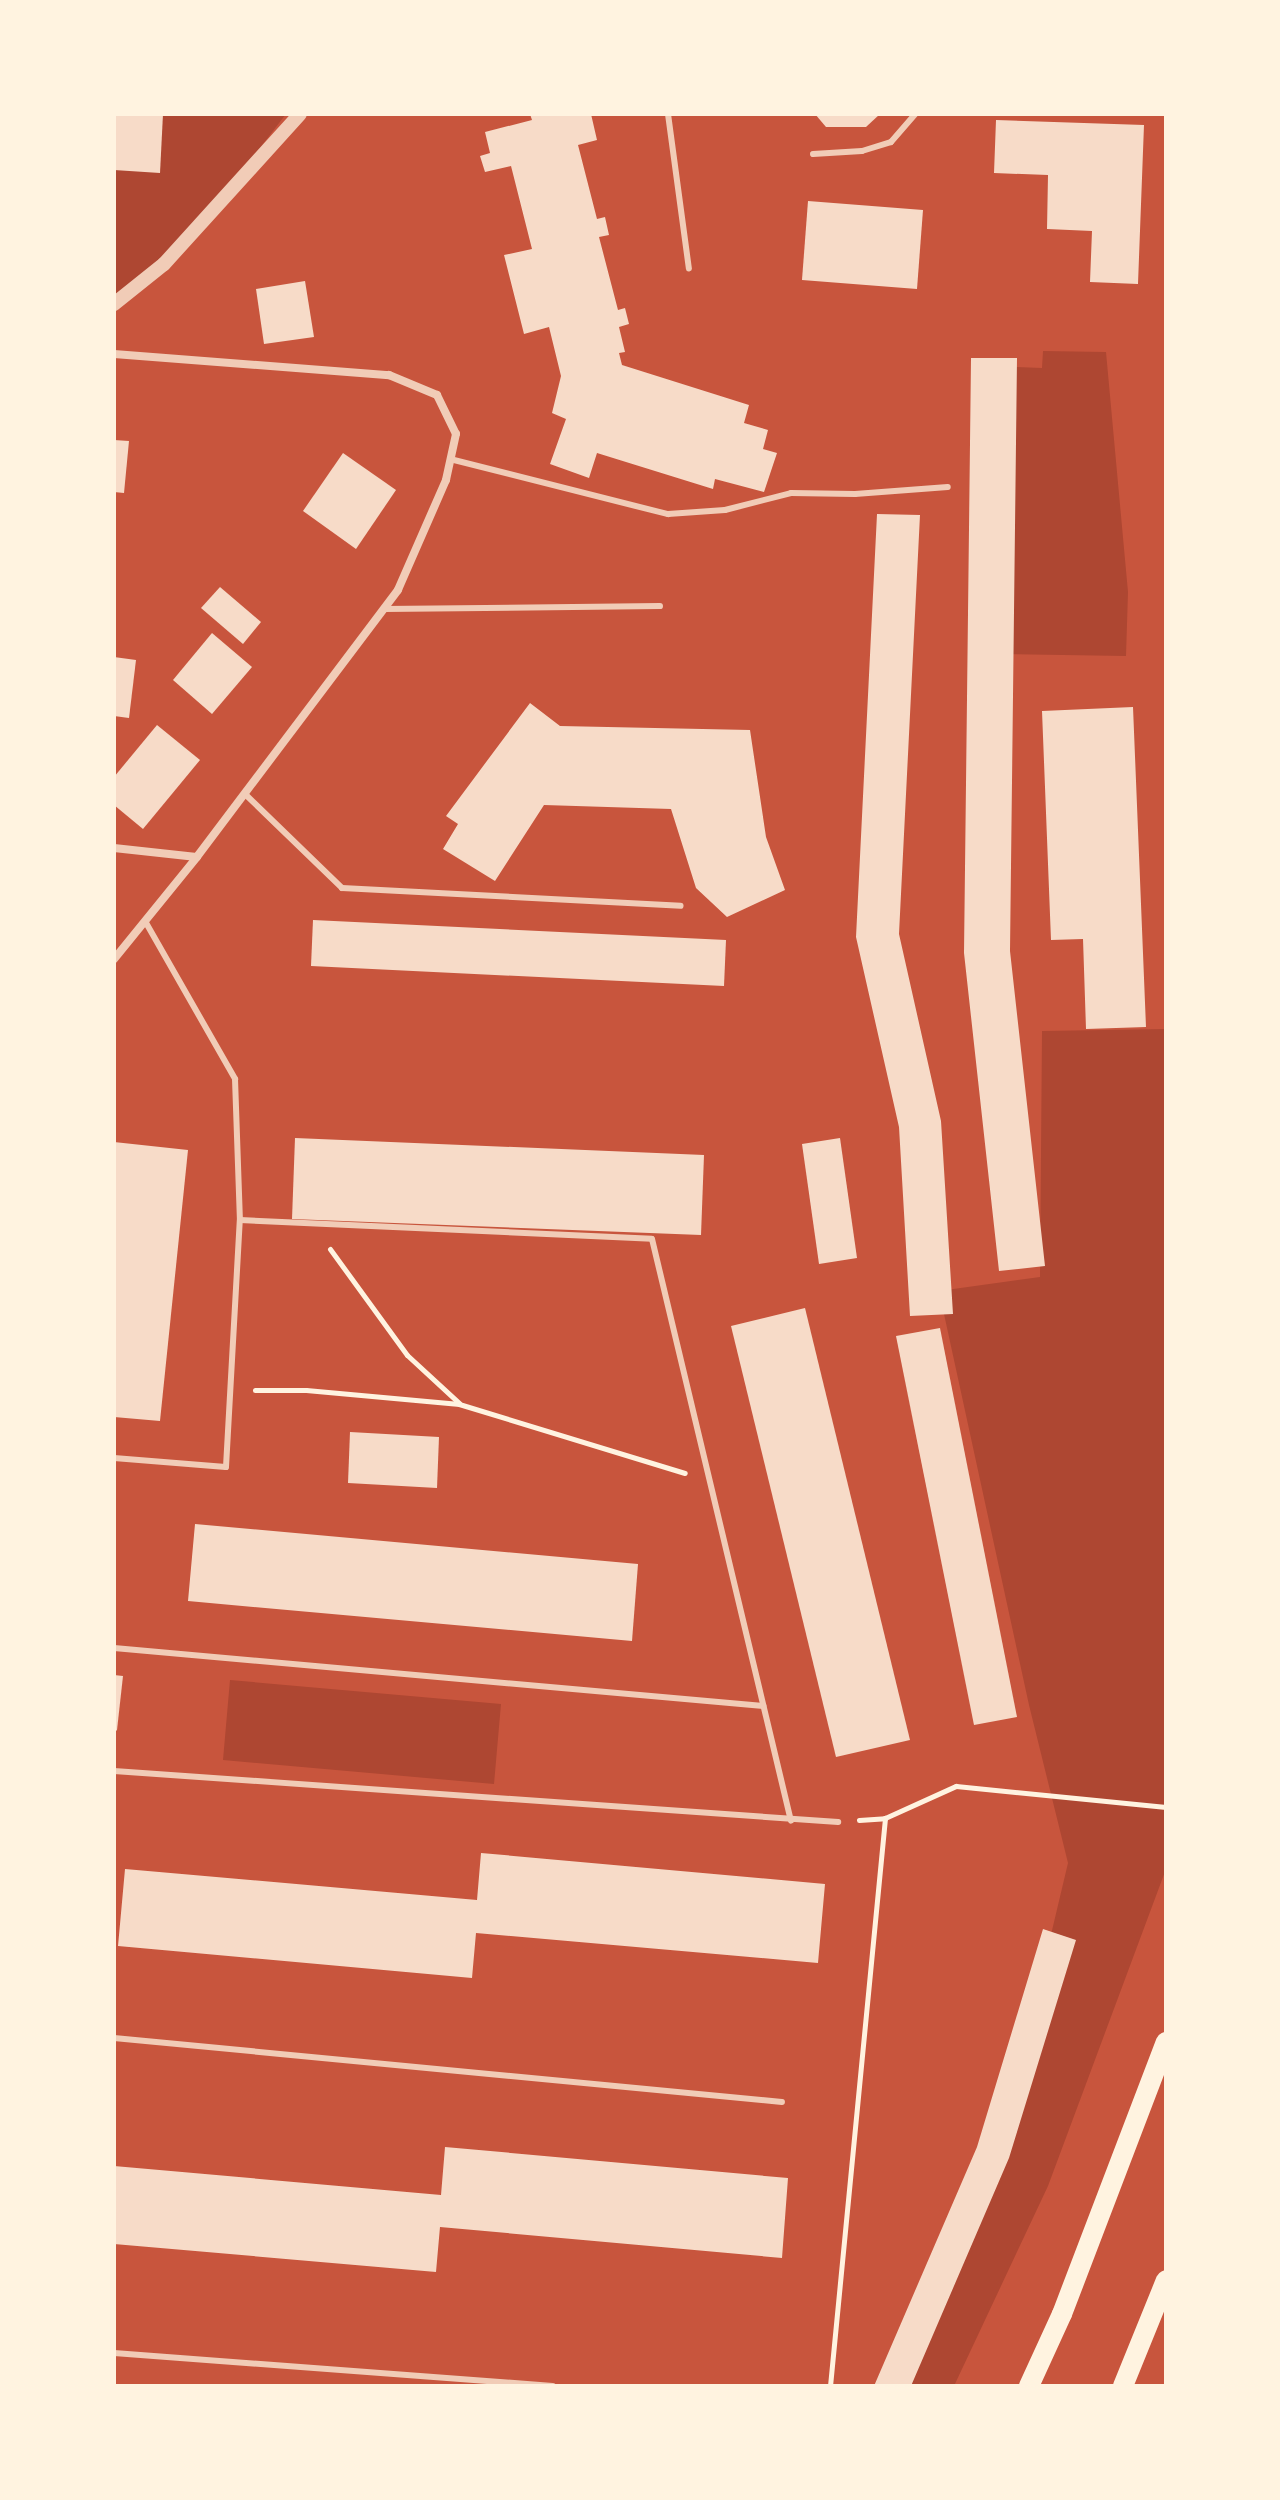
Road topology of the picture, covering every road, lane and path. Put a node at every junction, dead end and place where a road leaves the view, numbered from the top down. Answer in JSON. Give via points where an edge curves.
{"nodes":[{"id":1,"x":300,"y":114,"type":"edge"},
{"id":2,"x":668,"y":114,"type":"edge"},
{"id":3,"x":915,"y":114,"type":"edge"},
{"id":4,"x":813,"y":154,"type":"dead end"},
{"id":5,"x":689,"y":269,"type":"dead end"},
{"id":6,"x":114,"y":304,"type":"edge"},
{"id":7,"x":114,"y":354,"type":"edge"},
{"id":8,"x":1166,"y":425,"type":"edge"},
{"id":9,"x":1166,"y":431,"type":"edge"},
{"id":10,"x":450,"y":459,"type":"junction"},
{"id":11,"x":948,"y":487,"type":"dead end"},
{"id":12,"x":660,"y":606,"type":"dead end"},
{"id":13,"x":384,"y":609,"type":"junction"},
{"id":14,"x":245,"y":794,"type":"junction"},
{"id":15,"x":114,"y":848,"type":"edge"},
{"id":16,"x":197,"y":857,"type":"junction"},
{"id":17,"x":681,"y":906,"type":"dead end"},
{"id":18,"x":145,"y":921,"type":"junction"},
{"id":19,"x":114,"y":959,"type":"edge"},
{"id":20,"x":240,"y":1220,"type":"junction"},
{"id":21,"x":312,"y":1223,"type":"junction"},
{"id":22,"x":230,"y":1391,"type":"junction"},
{"id":23,"x":459,"y":1404,"type":"junction"},
{"id":24,"x":114,"y":1458,"type":"edge"},
{"id":25,"x":709,"y":1480,"type":"junction"},
{"id":26,"x":114,"y":1648,"type":"edge"},
{"id":27,"x":763,"y":1706,"type":"junction"},
{"id":28,"x":114,"y":1771,"type":"edge"},
{"id":29,"x":1166,"y":1807,"type":"edge"},
{"id":30,"x":885,"y":1818,"type":"junction"},
{"id":31,"x":791,"y":1821,"type":"junction"},
{"id":32,"x":838,"y":1822,"type":"joint"},
{"id":33,"x":114,"y":2038,"type":"edge"},
{"id":34,"x":1166,"y":2042,"type":"edge"},
{"id":35,"x":782,"y":2102,"type":"dead end"},
{"id":36,"x":1166,"y":2280,"type":"edge"},
{"id":37,"x":114,"y":2353,"type":"edge"},
{"id":38,"x":553,"y":2386,"type":"edge"},
{"id":39,"x":830,"y":2386,"type":"edge"},
{"id":40,"x":1029,"y":2386,"type":"edge"},
{"id":41,"x":1123,"y":2386,"type":"edge"}],
"edges":[{"from":1,"to":6,"type":"street","via":[[164,264]]},
{"from":2,"to":5,"type":"lane"},
{"from":3,"to":4,"type":"lane","via":[[891,142],[862,151]]},
{"from":7,"to":10,"type":"street","via":[[389,375],[437,395],[456,434]]},
{"from":8,"to":9,"type":"path"},
{"from":10,"to":11,"type":"lane","via":[[668,514],[725,510],[791,493]]},
{"from":10,"to":13,"type":"street","via":[[446,480],[398,590]]},
{"from":12,"to":13,"type":"lane"},
{"from":13,"to":14,"type":"street"},
{"from":14,"to":16,"type":"street"},
{"from":14,"to":17,"type":"lane","via":[[342,888]]},
{"from":15,"to":16,"type":"street"},
{"from":16,"to":18,"type":"street"},
{"from":18,"to":19,"type":"street"},
{"from":18,"to":20,"type":"lane","via":[[235,1079]]},
{"from":20,"to":21,"type":"lane"},
{"from":20,"to":22,"type":"lane"},
{"from":21,"to":23,"type":"path","via":[[407,1355]]},
{"from":21,"to":25,"type":"lane","via":[[652,1239]]},
{"from":22,"to":23,"type":"path","via":[[306,1390]]},
{"from":22,"to":24,"type":"lane","via":[[226,1467]]},
{"from":23,"to":25,"type":"path"},
{"from":25,"to":27,"type":"lane"},
{"from":26,"to":27,"type":"lane"},
{"from":27,"to":31,"type":"lane"},
{"from":28,"to":31,"type":"lane"},
{"from":29,"to":30,"type":"path","via":[[956,1786]]},
{"from":30,"to":32,"type":"path"},
{"from":30,"to":39,"type":"path"},
{"from":31,"to":32,"type":"lane"},
{"from":33,"to":35,"type":"lane"},
{"from":34,"to":40,"type":"main road","via":[[1062,2314]]},
{"from":36,"to":41,"type":"main road"},
{"from":37,"to":38,"type":"lane"}]}
